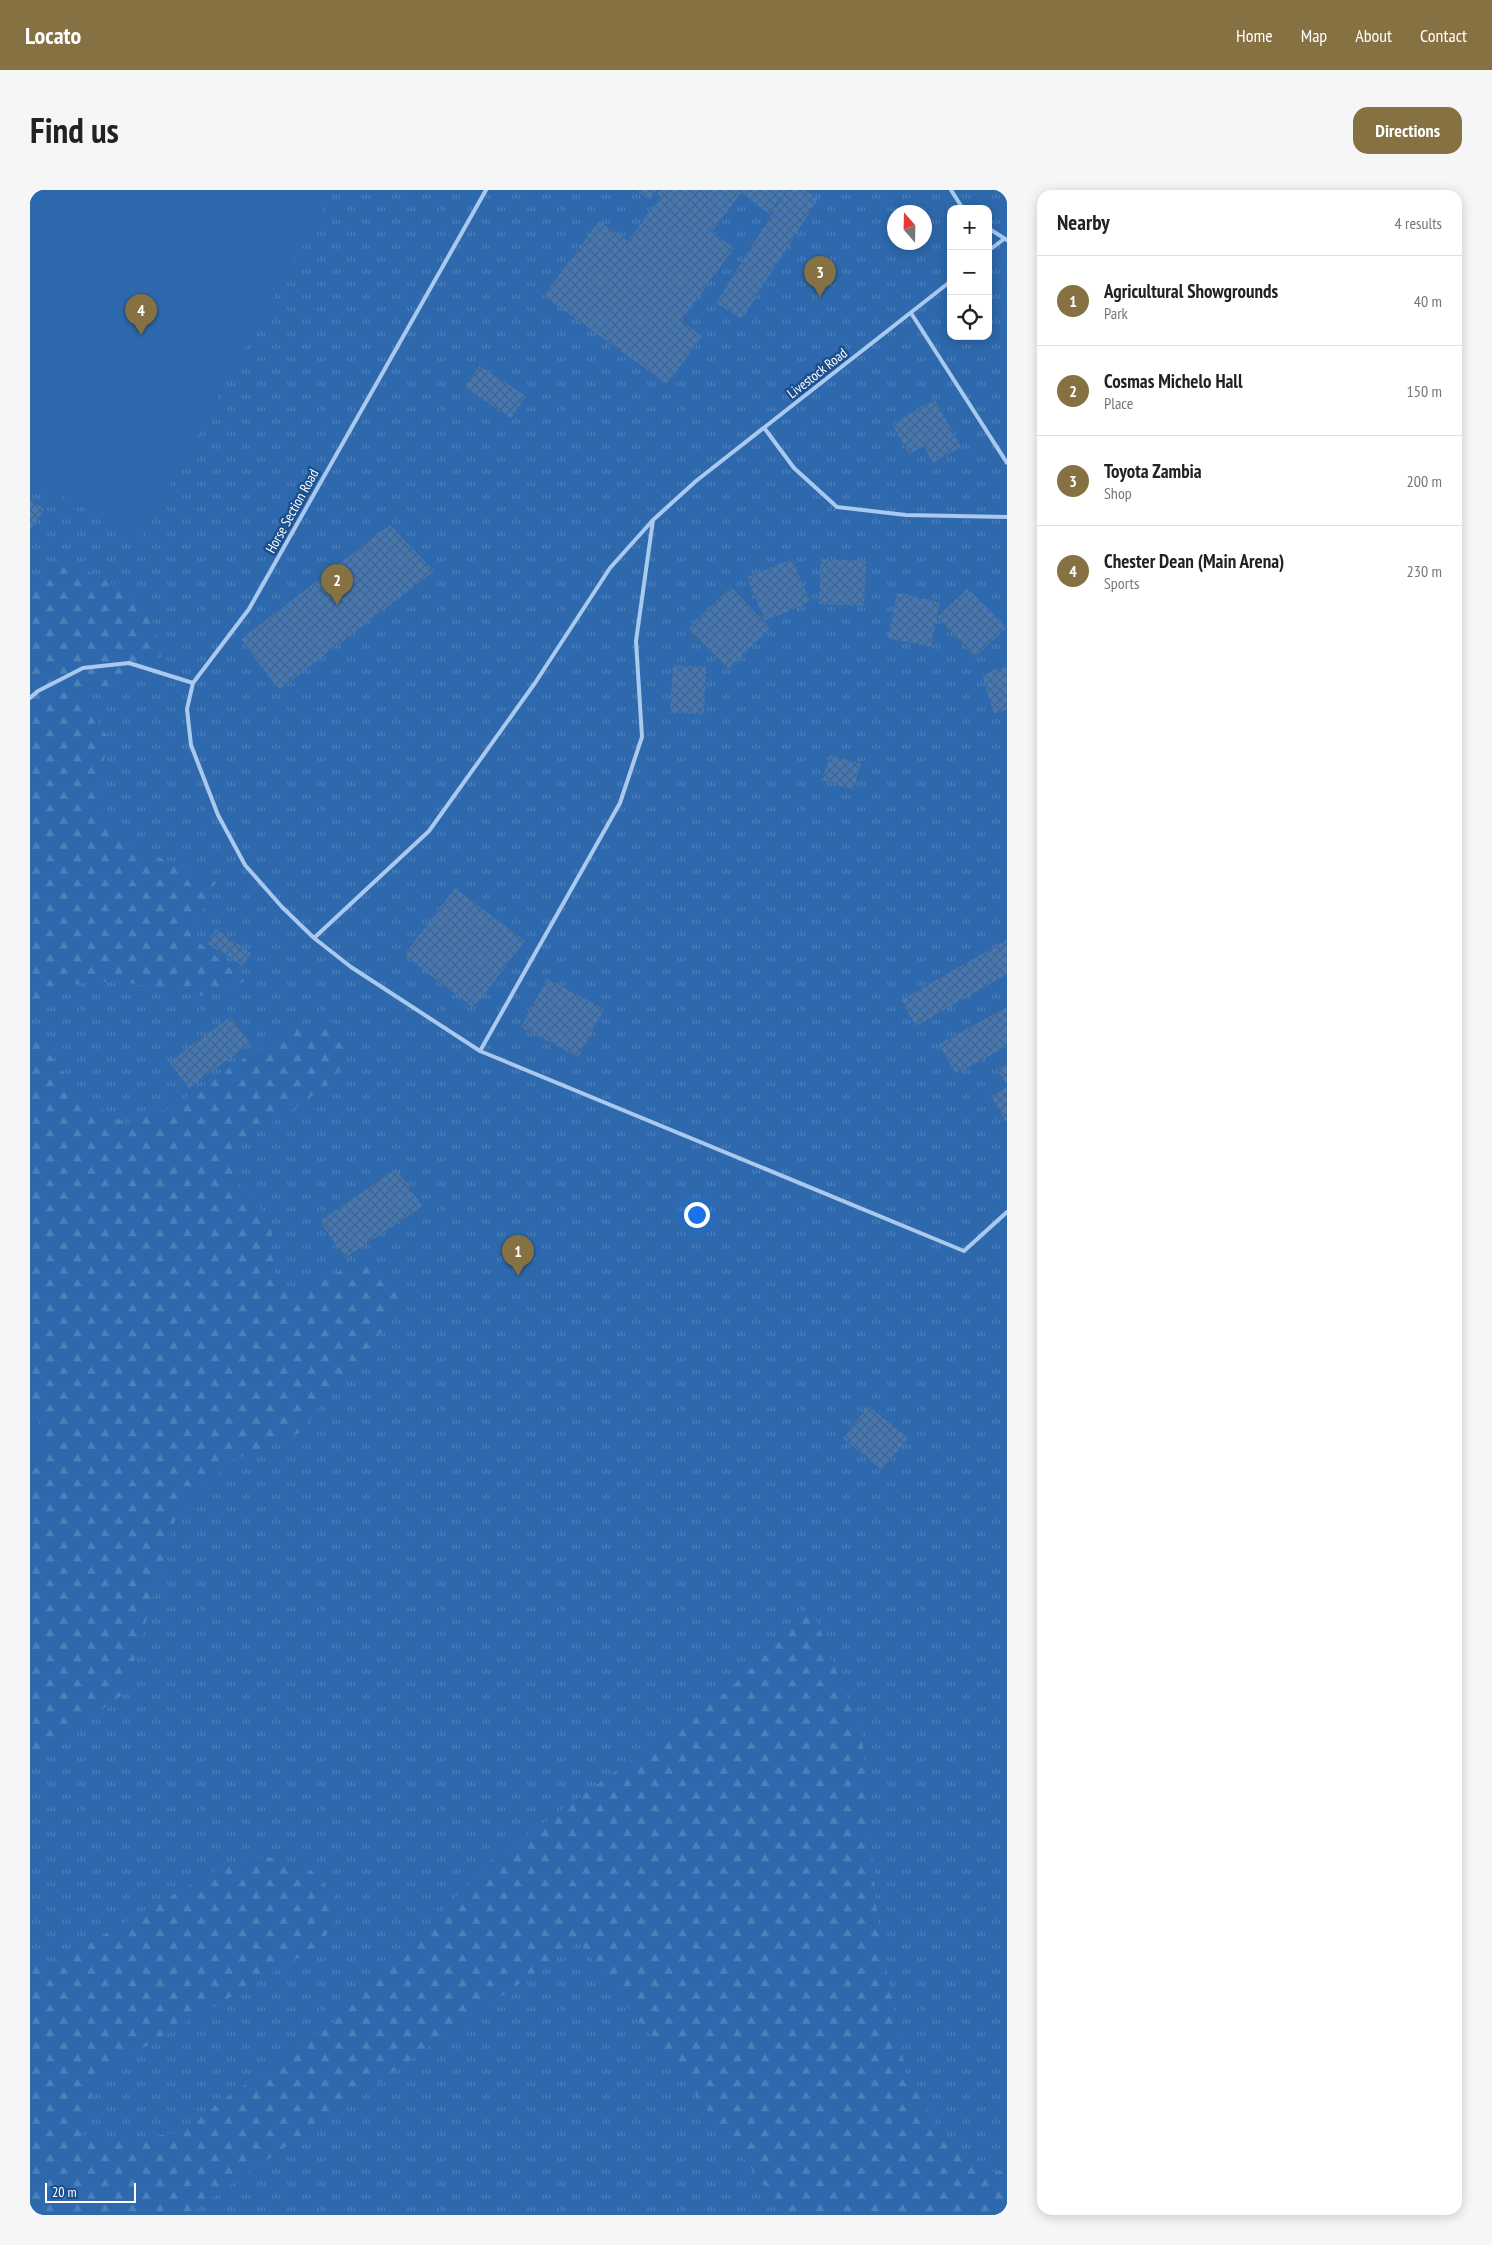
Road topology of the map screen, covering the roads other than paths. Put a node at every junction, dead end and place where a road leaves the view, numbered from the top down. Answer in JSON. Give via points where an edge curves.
{"nodes":[{"id":1,"x":486,"y":190,"type":"edge"},
{"id":2,"x":951,"y":190,"type":"edge"},
{"id":3,"x":960,"y":205,"type":"edge"},
{"id":4,"x":992,"y":231,"type":"edge"},
{"id":5,"x":1005,"y":240,"type":"edge"},
{"id":6,"x":990,"y":250,"type":"edge"},
{"id":7,"x":947,"y":284,"type":"edge"},
{"id":8,"x":911,"y":313,"type":"junction"},
{"id":9,"x":765,"y":429,"type":"junction"},
{"id":10,"x":1007,"y":463,"type":"edge"},
{"id":11,"x":1007,"y":517,"type":"edge"},
{"id":12,"x":653,"y":520,"type":"junction"},
{"id":13,"x":193,"y":683,"type":"junction"},
{"id":14,"x":30,"y":698,"type":"edge"},
{"id":15,"x":314,"y":938,"type":"junction"},
{"id":16,"x":480,"y":1052,"type":"junction"},
{"id":17,"x":1007,"y":1212,"type":"edge"}],
"edges":[{"from":1,"to":13,"type":"lane","name":"Horse Section Road","via":[[249,609]]},
{"from":2,"to":3,"type":"lane"},
{"from":4,"to":5,"type":"lane"},
{"from":5,"to":6,"type":"lane"},
{"from":7,"to":8,"type":"lane","name":"Livestock Road"},
{"from":8,"to":9,"type":"lane","name":"Livestock Road"},
{"from":8,"to":10,"type":"lane"},
{"from":9,"to":11,"type":"lane","via":[[794,468],[836,507],[906,516]]},
{"from":9,"to":12,"type":"lane","name":"Livestock Road","via":[[696,481]]},
{"from":12,"to":15,"type":"lane","name":"Livestock Road","via":[[610,568],[535,683],[429,831]]},
{"from":12,"to":16,"type":"lane","via":[[636,641],[642,737],[620,803]]},
{"from":13,"to":14,"type":"lane","via":[[129,663],[83,668]]},
{"from":13,"to":15,"type":"lane","via":[[187,709],[191,744],[218,815],[245,865]]},
{"from":15,"to":16,"type":"lane","via":[[350,967]]},
{"from":16,"to":17,"type":"lane","via":[[964,1250]]}]}
